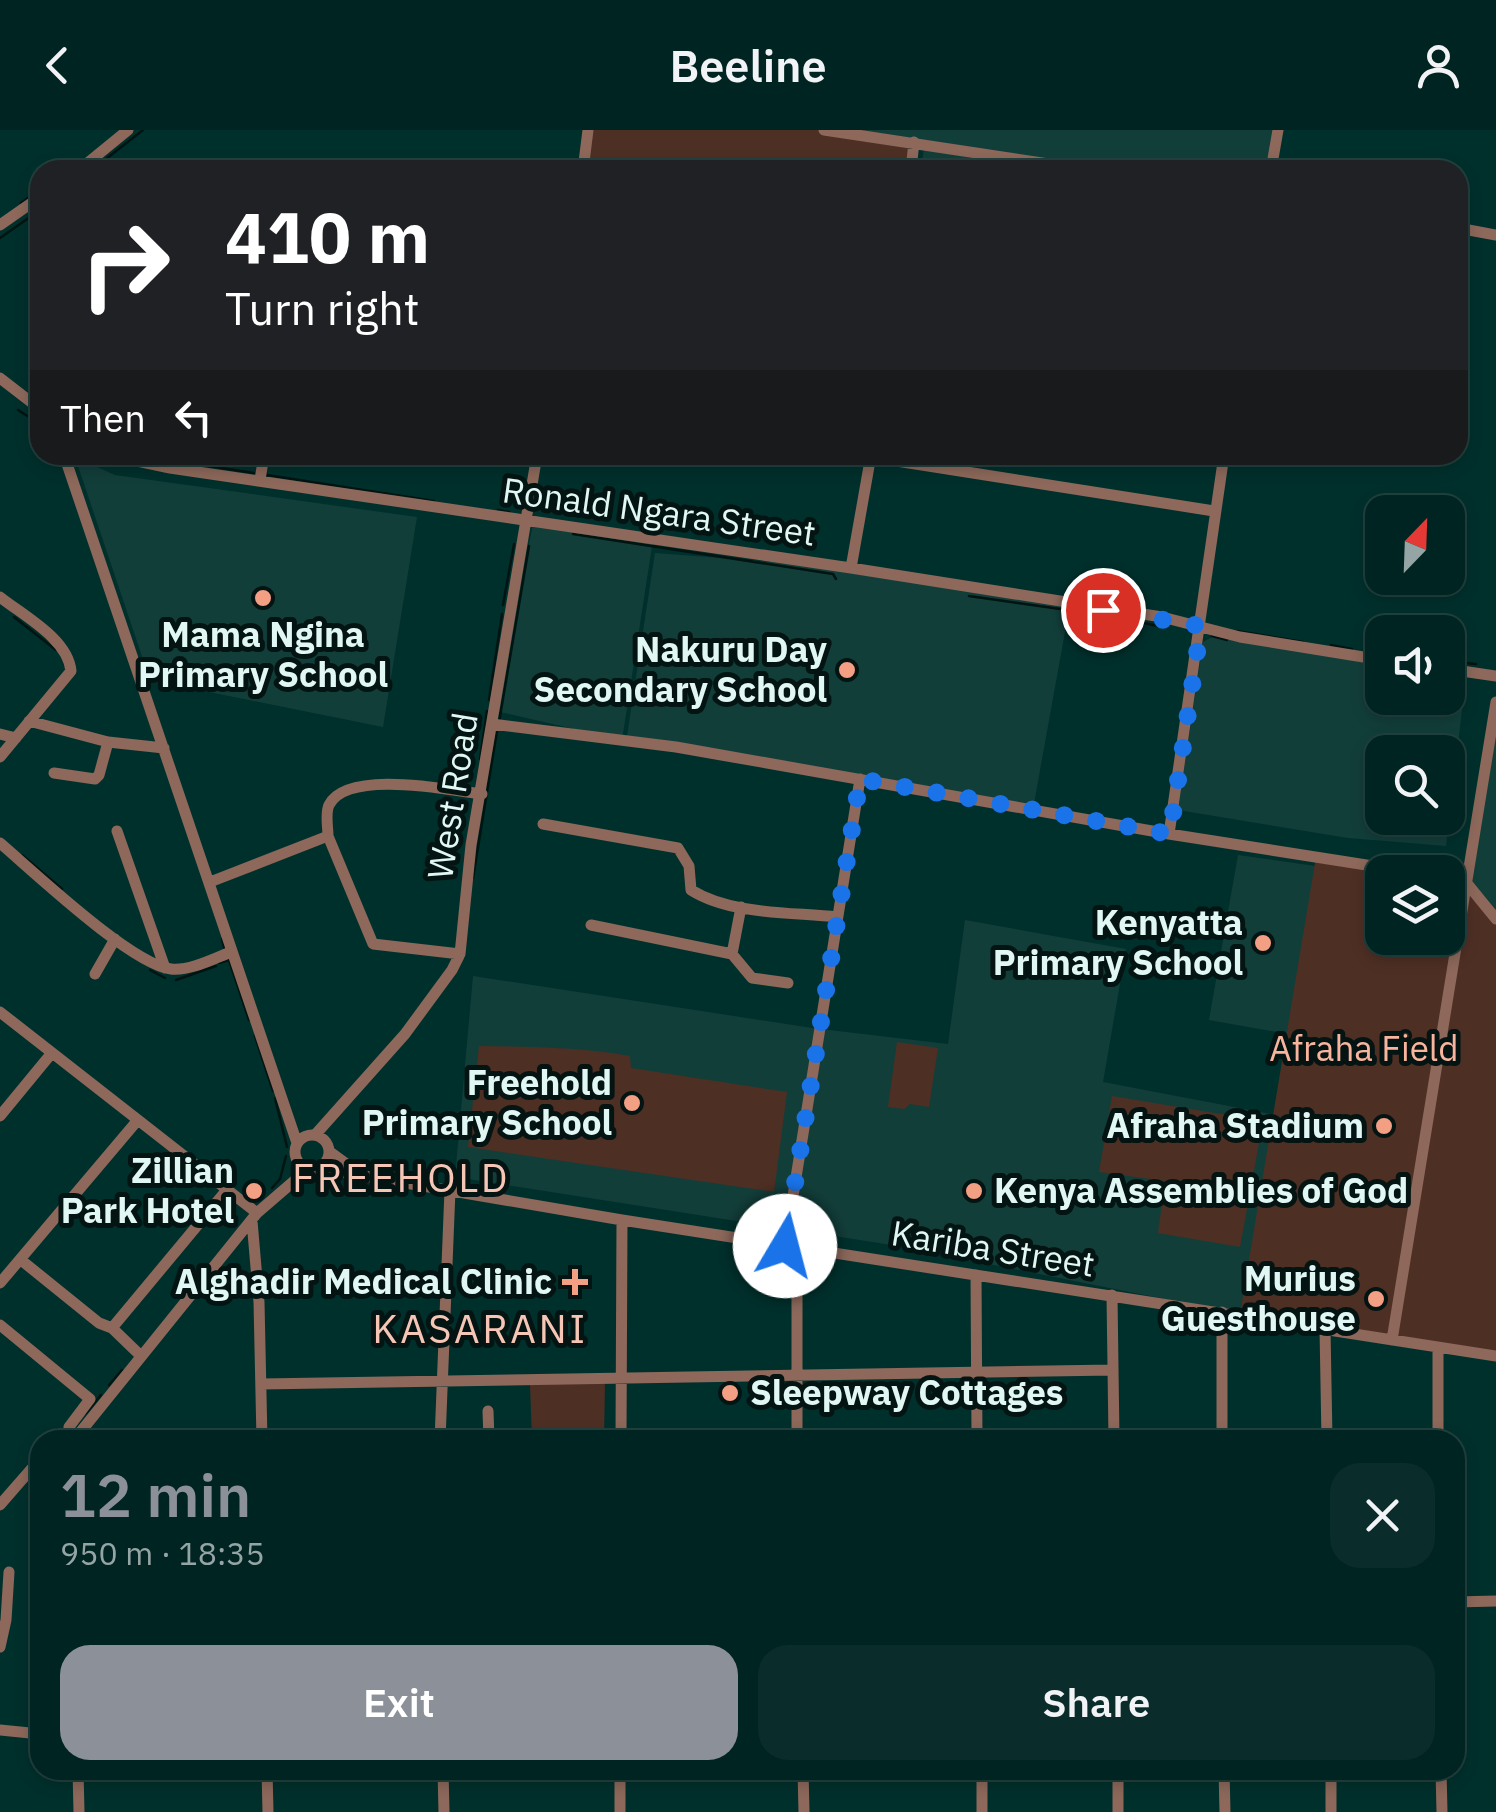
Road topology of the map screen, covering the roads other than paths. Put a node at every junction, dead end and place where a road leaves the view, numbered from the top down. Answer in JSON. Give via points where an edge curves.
{"nodes":[{"id":1,"x":128,"y":130,"type":"edge"},
{"id":2,"x":588,"y":130,"type":"edge"},
{"id":3,"x":824,"y":130,"type":"edge"},
{"id":4,"x":929,"y":130,"type":"edge"},
{"id":5,"x":1278,"y":130,"type":"edge"},
{"id":6,"x":920,"y":143,"type":"junction"},
{"id":7,"x":100,"y":160,"type":"edge"},
{"id":8,"x":584,"y":160,"type":"edge"},
{"id":9,"x":914,"y":160,"type":"edge"},
{"id":10,"x":1027,"y":160,"type":"edge"},
{"id":11,"x":1273,"y":160,"type":"edge"},
{"id":12,"x":30,"y":204,"type":"edge"},
{"id":13,"x":0,"y":225,"type":"edge"},
{"id":14,"x":1468,"y":230,"type":"edge"},
{"id":15,"x":1496,"y":235,"type":"edge"},
{"id":16,"x":4,"y":382,"type":"edge"},
{"id":17,"x":0,"y":400,"type":"edge"},
{"id":18,"x":30,"y":402,"type":"edge"},
{"id":19,"x":67,"y":465,"type":"edge"},
{"id":20,"x":156,"y":465,"type":"edge"},
{"id":21,"x":262,"y":465,"type":"edge"},
{"id":22,"x":535,"y":465,"type":"edge"},
{"id":23,"x":869,"y":465,"type":"edge"},
{"id":24,"x":926,"y":465,"type":"edge"},
{"id":25,"x":1222,"y":465,"type":"edge"},
{"id":26,"x":260,"y":480,"type":"junction"},
{"id":27,"x":1214,"y":512,"type":"junction"},
{"id":28,"x":526,"y":522,"type":"junction"},
{"id":29,"x":851,"y":568,"type":"junction"},
{"id":30,"x":0,"y":597,"type":"edge"},
{"id":31,"x":1201,"y":626,"type":"junction"},
{"id":32,"x":1365,"y":657,"type":"edge"},
{"id":33,"x":1465,"y":671,"type":"edge"},
{"id":34,"x":1496,"y":676,"type":"edge"},
{"id":35,"x":1496,"y":702,"type":"edge"},
{"id":36,"x":29,"y":721,"type":"junction"},
{"id":37,"x":492,"y":724,"type":"junction"},
{"id":38,"x":0,"y":734,"type":"edge"},
{"id":39,"x":16,"y":738,"type":"junction"},
{"id":40,"x":108,"y":742,"type":"junction"},
{"id":41,"x":164,"y":748,"type":"junction"},
{"id":42,"x":0,"y":758,"type":"edge"},
{"id":43,"x":54,"y":773,"type":"dead end"},
{"id":44,"x":860,"y":779,"type":"junction"},
{"id":45,"x":482,"y":794,"type":"junction"},
{"id":46,"x":543,"y":824,"type":"dead end"},
{"id":47,"x":117,"y":831,"type":"dead end"},
{"id":48,"x":1170,"y":834,"type":"junction"},
{"id":49,"x":328,"y":836,"type":"junction"},
{"id":50,"x":0,"y":843,"type":"edge"},
{"id":51,"x":1365,"y":865,"type":"edge"},
{"id":52,"x":1465,"y":881,"type":"joint"},
{"id":53,"x":210,"y":882,"type":"junction"},
{"id":54,"x":741,"y":907,"type":"junction"},
{"id":55,"x":837,"y":917,"type":"junction"},
{"id":56,"x":1496,"y":919,"type":"edge"},
{"id":57,"x":591,"y":926,"type":"dead end"},
{"id":58,"x":115,"y":939,"type":"junction"},
{"id":59,"x":231,"y":952,"type":"junction"},
{"id":60,"x":460,"y":954,"type":"junction"},
{"id":61,"x":732,"y":954,"type":"junction"},
{"id":62,"x":1453,"y":955,"type":"edge"},
{"id":63,"x":165,"y":968,"type":"junction"},
{"id":64,"x":96,"y":974,"type":"dead end"},
{"id":65,"x":788,"y":983,"type":"dead end"},
{"id":66,"x":0,"y":1012,"type":"edge"},
{"id":67,"x":51,"y":1054,"type":"junction"},
{"id":68,"x":341,"y":1108,"type":"junction"},
{"id":69,"x":0,"y":1116,"type":"edge"},
{"id":70,"x":137,"y":1121,"type":"junction"},
{"id":71,"x":307,"y":1138,"type":"junction"},
{"id":72,"x":329,"y":1148,"type":"junction"},
{"id":73,"x":297,"y":1160,"type":"junction"},
{"id":74,"x":313,"y":1168,"type":"junction"},
{"id":75,"x":363,"y":1177,"type":"junction"},
{"id":76,"x":288,"y":1183,"type":"junction"},
{"id":77,"x":450,"y":1190,"type":"junction"},
{"id":78,"x":226,"y":1191,"type":"junction"},
{"id":79,"x":254,"y":1217,"type":"junction"},
{"id":80,"x":622,"y":1220,"type":"junction"},
{"id":81,"x":791,"y":1246,"type":"junction"},
{"id":82,"x":21,"y":1260,"type":"junction"},
{"id":83,"x":976,"y":1275,"type":"junction"},
{"id":84,"x":0,"y":1283,"type":"edge"},
{"id":85,"x":1112,"y":1295,"type":"junction"},
{"id":86,"x":1222,"y":1312,"type":"junction"},
{"id":87,"x":0,"y":1325,"type":"edge"},
{"id":88,"x":112,"y":1328,"type":"junction"},
{"id":89,"x":1325,"y":1328,"type":"junction"},
{"id":90,"x":1392,"y":1340,"type":"junction"},
{"id":91,"x":1438,"y":1348,"type":"junction"},
{"id":92,"x":141,"y":1356,"type":"junction"},
{"id":93,"x":1496,"y":1356,"type":"edge"},
{"id":94,"x":975,"y":1370,"type":"junction"},
{"id":95,"x":1113,"y":1370,"type":"junction"},
{"id":96,"x":796,"y":1374,"type":"junction"},
{"id":97,"x":619,"y":1378,"type":"junction"},
{"id":98,"x":441,"y":1380,"type":"junction"},
{"id":99,"x":261,"y":1384,"type":"junction"},
{"id":100,"x":488,"y":1412,"type":"dead end"},
{"id":101,"x":76,"y":1430,"type":"edge"},
{"id":102,"x":78,"y":1430,"type":"edge"},
{"id":103,"x":262,"y":1430,"type":"edge"},
{"id":104,"x":440,"y":1430,"type":"edge"},
{"id":105,"x":488,"y":1430,"type":"edge"},
{"id":106,"x":621,"y":1430,"type":"edge"},
{"id":107,"x":797,"y":1430,"type":"edge"},
{"id":108,"x":977,"y":1430,"type":"edge"},
{"id":109,"x":1114,"y":1430,"type":"edge"},
{"id":110,"x":1222,"y":1430,"type":"edge"},
{"id":111,"x":1326,"y":1430,"type":"edge"},
{"id":112,"x":1438,"y":1430,"type":"edge"},
{"id":113,"x":30,"y":1470,"type":"edge"},
{"id":114,"x":0,"y":1505,"type":"edge"},
{"id":115,"x":9,"y":1572,"type":"dead end"},
{"id":116,"x":1496,"y":1601,"type":"edge"},
{"id":117,"x":1465,"y":1602,"type":"edge"},
{"id":118,"x":0,"y":1647,"type":"edge"},
{"id":119,"x":0,"y":1730,"type":"edge"},
{"id":120,"x":30,"y":1733,"type":"edge"},
{"id":121,"x":78,"y":1780,"type":"edge"},
{"id":122,"x":267,"y":1780,"type":"edge"},
{"id":123,"x":443,"y":1780,"type":"edge"},
{"id":124,"x":620,"y":1780,"type":"edge"},
{"id":125,"x":803,"y":1780,"type":"edge"},
{"id":126,"x":982,"y":1780,"type":"edge"},
{"id":127,"x":1118,"y":1780,"type":"edge"},
{"id":128,"x":1224,"y":1780,"type":"edge"},
{"id":129,"x":1331,"y":1780,"type":"edge"},
{"id":130,"x":1441,"y":1780,"type":"edge"},
{"id":131,"x":79,"y":1812,"type":"edge"},
{"id":132,"x":268,"y":1812,"type":"edge"},
{"id":133,"x":444,"y":1812,"type":"edge"},
{"id":134,"x":620,"y":1812,"type":"edge"},
{"id":135,"x":804,"y":1812,"type":"edge"},
{"id":136,"x":982,"y":1812,"type":"edge"},
{"id":137,"x":1118,"y":1812,"type":"edge"},
{"id":138,"x":1224,"y":1812,"type":"edge"},
{"id":139,"x":1331,"y":1812,"type":"edge"},
{"id":140,"x":1442,"y":1812,"type":"edge"}],
"edges":[{"from":1,"to":7,"type":"street"},
{"from":2,"to":8,"type":"street"},
{"from":3,"to":6,"type":"street"},
{"from":4,"to":6,"type":"street"},
{"from":5,"to":11,"type":"street"},
{"from":6,"to":9,"type":"street"},
{"from":6,"to":10,"type":"street"},
{"from":12,"to":13,"type":"street"},
{"from":14,"to":15,"type":"street"},
{"from":16,"to":17,"type":"street"},
{"from":16,"to":18,"type":"street"},
{"from":19,"to":41,"type":"street"},
{"from":20,"to":26,"type":"street","name":"Ronald Ngara Street"},
{"from":21,"to":26,"type":"street"},
{"from":22,"to":28,"type":"street","name":"West Road"},
{"from":23,"to":29,"type":"street"},
{"from":24,"to":27,"type":"street"},
{"from":25,"to":27,"type":"street"},
{"from":26,"to":28,"type":"street","name":"Ronald Ngara Street"},
{"from":27,"to":31,"type":"street"},
{"from":28,"to":29,"type":"street","name":"Ronald Ngara Street"},
{"from":28,"to":37,"type":"street","name":"West Road"},
{"from":29,"to":31,"type":"street","name":"Ronald Ngara Street"},
{"from":30,"to":36,"type":"street","via":[[70,660],[71,671]]},
{"from":31,"to":32,"type":"street","name":"Ronald Ngara Street"},
{"from":31,"to":48,"type":"street"},
{"from":33,"to":34,"type":"street"},
{"from":35,"to":52,"type":"street"},
{"from":36,"to":39,"type":"street"},
{"from":36,"to":40,"type":"street"},
{"from":37,"to":44,"type":"street"},
{"from":37,"to":45,"type":"street","name":"West Road"},
{"from":38,"to":39,"type":"street"},
{"from":39,"to":42,"type":"street"},
{"from":40,"to":41,"type":"street"},
{"from":40,"to":43,"type":"street","via":[[95,779]]},
{"from":41,"to":53,"type":"street"},
{"from":44,"to":48,"type":"street"},
{"from":44,"to":55,"type":"street"},
{"from":45,"to":49,"type":"street","via":[[362,785],[329,805]]},
{"from":45,"to":60,"type":"street","name":"West Road"},
{"from":46,"to":54,"type":"street","via":[[678,848],[689,866],[691,890]]},
{"from":47,"to":63,"type":"street"},
{"from":48,"to":51,"type":"street"},
{"from":49,"to":53,"type":"street"},
{"from":49,"to":60,"type":"street","via":[[373,944]]},
{"from":50,"to":58,"type":"street"},
{"from":52,"to":56,"type":"street"},
{"from":53,"to":59,"type":"street"},
{"from":54,"to":55,"type":"street"},
{"from":54,"to":61,"type":"street"},
{"from":55,"to":81,"type":"street"},
{"from":57,"to":61,"type":"street"},
{"from":58,"to":63,"type":"street"},
{"from":58,"to":64,"type":"street"},
{"from":59,"to":63,"type":"street"},
{"from":59,"to":71,"type":"street","via":[[288,1116]]},
{"from":60,"to":68,"type":"street","name":"West Road"},
{"from":61,"to":65,"type":"street","via":[[752,978]]},
{"from":62,"to":90,"type":"street"},
{"from":66,"to":67,"type":"street"},
{"from":67,"to":69,"type":"street"},
{"from":67,"to":70,"type":"street"},
{"from":68,"to":71,"type":"street","name":"West Road"},
{"from":68,"to":72,"type":"street","name":"West Road"},
{"from":70,"to":78,"type":"street"},
{"from":70,"to":82,"type":"street"},
{"from":71,"to":72,"type":"street"},
{"from":71,"to":73,"type":"street"},
{"from":72,"to":74,"type":"street","name":"West Road","via":[[327,1162]]},
{"from":72,"to":75,"type":"street"},
{"from":73,"to":74,"type":"street"},
{"from":73,"to":76,"type":"street"},
{"from":74,"to":75,"type":"street","name":"Kariba Street"},
{"from":74,"to":76,"type":"street","name":"West Road"},
{"from":75,"to":77,"type":"street","name":"Kariba Street"},
{"from":76,"to":79,"type":"street","name":"West Road"},
{"from":77,"to":80,"type":"street","name":"Kariba Street"},
{"from":77,"to":98,"type":"street"},
{"from":78,"to":79,"type":"street"},
{"from":78,"to":88,"type":"street"},
{"from":79,"to":92,"type":"street","name":"West Road"},
{"from":79,"to":99,"type":"street"},
{"from":80,"to":81,"type":"street","name":"Kariba Street"},
{"from":80,"to":97,"type":"street"},
{"from":81,"to":83,"type":"street","name":"Kariba Street"},
{"from":81,"to":96,"type":"street"},
{"from":82,"to":84,"type":"street"},
{"from":82,"to":88,"type":"street"},
{"from":83,"to":85,"type":"street","name":"Kariba Street"},
{"from":83,"to":94,"type":"street"},
{"from":85,"to":86,"type":"street","name":"Kariba Street"},
{"from":85,"to":95,"type":"street"},
{"from":86,"to":89,"type":"street","name":"Kariba Street"},
{"from":86,"to":110,"type":"street"},
{"from":87,"to":101,"type":"street","via":[[90,1399]]},
{"from":88,"to":92,"type":"street"},
{"from":89,"to":90,"type":"street","name":"Kariba Street"},
{"from":89,"to":111,"type":"street"},
{"from":90,"to":91,"type":"street","name":"Kariba Street"},
{"from":91,"to":93,"type":"street","name":"Kariba Street"},
{"from":91,"to":112,"type":"street"},
{"from":92,"to":102,"type":"street","name":"West Road"},
{"from":94,"to":95,"type":"street"},
{"from":94,"to":96,"type":"street"},
{"from":94,"to":108,"type":"street"},
{"from":95,"to":109,"type":"street"},
{"from":96,"to":97,"type":"street"},
{"from":96,"to":107,"type":"street"},
{"from":97,"to":98,"type":"street"},
{"from":97,"to":106,"type":"street"},
{"from":98,"to":99,"type":"street"},
{"from":98,"to":104,"type":"street"},
{"from":99,"to":103,"type":"street"},
{"from":100,"to":105,"type":"street"},
{"from":113,"to":114,"type":"street"},
{"from":115,"to":118,"type":"street"},
{"from":116,"to":117,"type":"street"},
{"from":119,"to":120,"type":"street"},
{"from":121,"to":131,"type":"street"},
{"from":122,"to":132,"type":"street"},
{"from":123,"to":133,"type":"street"},
{"from":124,"to":134,"type":"street"},
{"from":125,"to":135,"type":"street"},
{"from":126,"to":136,"type":"street"},
{"from":127,"to":137,"type":"street"},
{"from":128,"to":138,"type":"street"},
{"from":129,"to":139,"type":"street"},
{"from":130,"to":140,"type":"street"}]}
